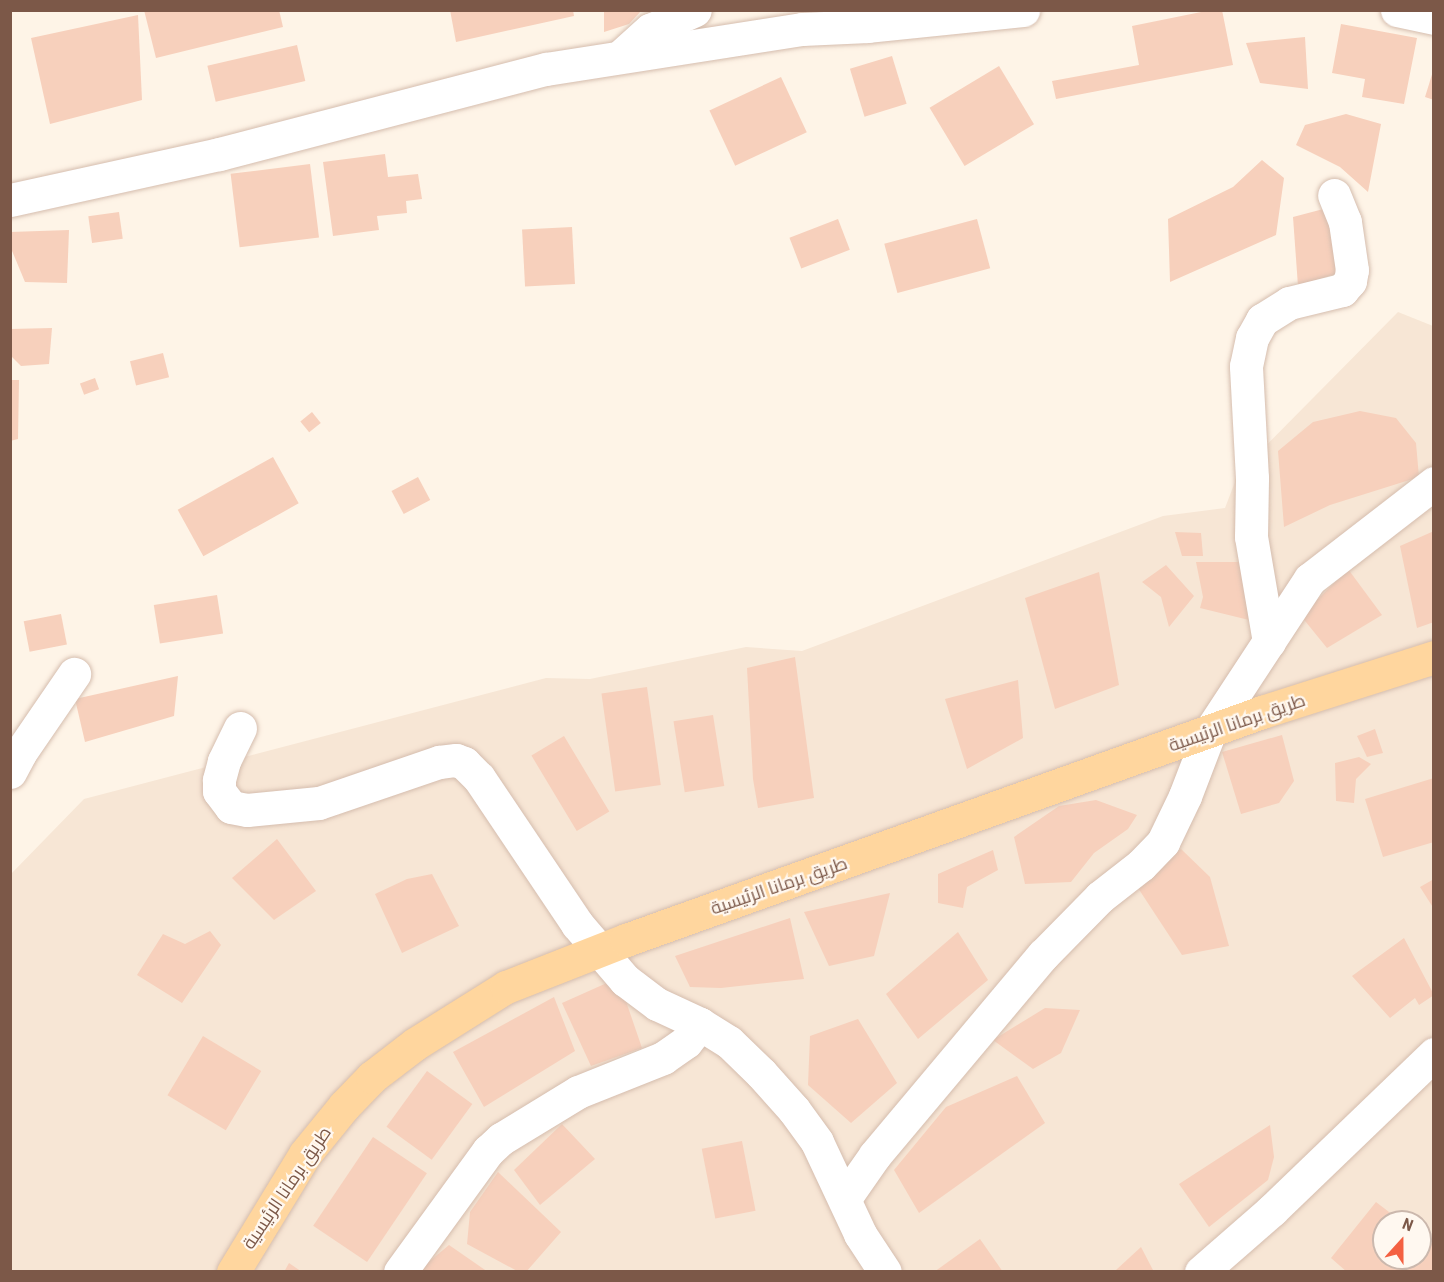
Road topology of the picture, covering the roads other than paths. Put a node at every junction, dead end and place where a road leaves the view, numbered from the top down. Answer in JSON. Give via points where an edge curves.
{"nodes":[{"id":1,"x":695,"y":10,"type":"edge"},
{"id":2,"x":1023,"y":10,"type":"edge"},
{"id":3,"x":1397,"y":10,"type":"edge"},
{"id":4,"x":1434,"y":18,"type":"edge"},
{"id":5,"x":621,"y":56,"type":"junction"},
{"id":6,"x":1334,"y":195,"type":"dead end"},
{"id":7,"x":10,"y":200,"type":"edge"},
{"id":8,"x":1434,"y":483,"type":"edge"},
{"id":9,"x":1269,"y":642,"type":"junction"},
{"id":10,"x":1434,"y":657,"type":"edge"},
{"id":11,"x":74,"y":674,"type":"dead end"},
{"id":12,"x":240,"y":728,"type":"dead end"},
{"id":13,"x":1210,"y":731,"type":"junction"},
{"id":14,"x":10,"y":772,"type":"edge"},
{"id":15,"x":600,"y":951,"type":"junction"},
{"id":16,"x":700,"y":1024,"type":"junction"},
{"id":17,"x":1434,"y":1054,"type":"edge"},
{"id":18,"x":845,"y":1198,"type":"junction"},
{"id":19,"x":233,"y":1272,"type":"edge"},
{"id":20,"x":400,"y":1272,"type":"edge"},
{"id":21,"x":885,"y":1272,"type":"edge"},
{"id":22,"x":1201,"y":1272,"type":"edge"}],
"edges":[{"from":1,"to":5,"type":"street","via":[[650,30]]},
{"from":2,"to":5,"type":"street","via":[[802,29]]},
{"from":3,"to":4,"type":"street"},
{"from":5,"to":7,"type":"street","via":[[546,69],[230,152]]},
{"from":6,"to":9,"type":"street","via":[[1345,222],[1350,281],[1342,290],[1289,303],[1262,321],[1252,339],[1246,366],[1251,537]]},
{"from":8,"to":9,"type":"street","via":[[1310,579]]},
{"from":9,"to":13,"type":"street"},
{"from":10,"to":13,"type":"main road","name":"طريق برمانا الرئيسية"},
{"from":11,"to":14,"type":"street"},
{"from":12,"to":15,"type":"street","via":[[219,780],[219,791],[231,807],[248,810],[319,803],[439,762],[464,763],[479,778],[555,893]]},
{"from":13,"to":15,"type":"main road","name":"طريق برمانا الرئيسية"},
{"from":13,"to":18,"type":"street","via":[[1162,842],[1043,955],[874,1155]]},
{"from":15,"to":16,"type":"street","via":[[625,980],[657,1004]]},
{"from":15,"to":19,"type":"main road","name":"طريق برمانا الرئيسية","via":[[544,970],[478,1002],[372,1077],[305,1154]]},
{"from":16,"to":18,"type":"street","via":[[729,1042],[794,1110],[817,1142]]},
{"from":16,"to":20,"type":"street","via":[[686,1042],[663,1058],[578,1092],[501,1139],[488,1151]]},
{"from":17,"to":22,"type":"street","via":[[1272,1210]]},
{"from":18,"to":21,"type":"street","via":[[860,1233]]}]}
